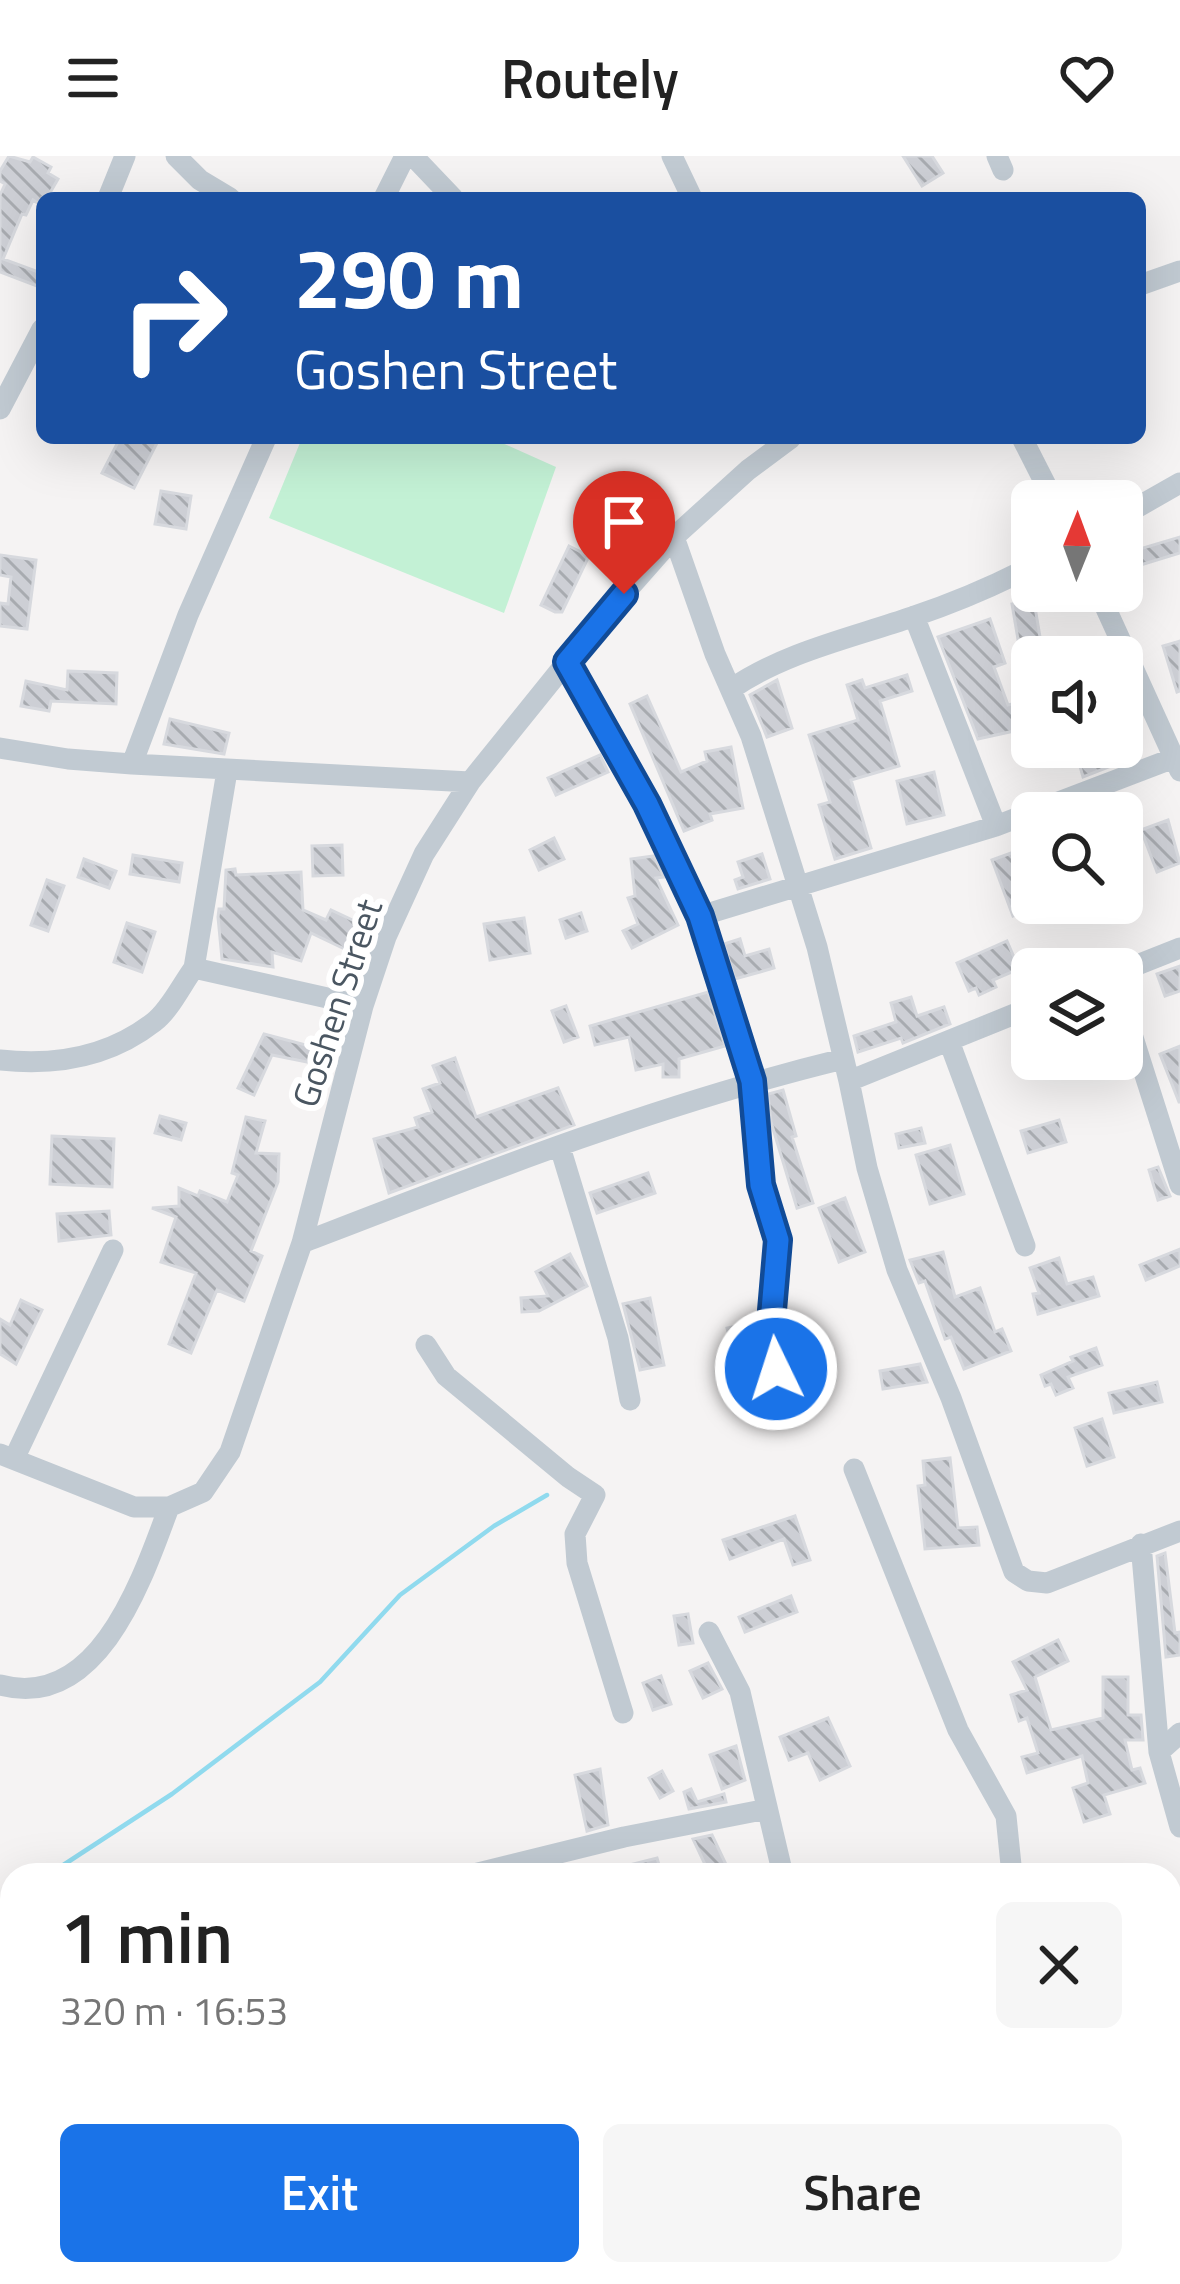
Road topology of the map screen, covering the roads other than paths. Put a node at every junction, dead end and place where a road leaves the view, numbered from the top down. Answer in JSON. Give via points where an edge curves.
{"nodes":[{"id":1,"x":125,"y":156,"type":"edge"},
{"id":2,"x":176,"y":156,"type":"edge"},
{"id":3,"x":409,"y":156,"type":"edge"},
{"id":4,"x":672,"y":156,"type":"edge"},
{"id":5,"x":110,"y":192,"type":"edge"},
{"id":6,"x":220,"y":192,"type":"edge"},
{"id":7,"x":388,"y":192,"type":"edge"},
{"id":8,"x":447,"y":192,"type":"edge"},
{"id":9,"x":683,"y":192,"type":"edge"},
{"id":10,"x":1180,"y":271,"type":"edge"},
{"id":11,"x":1146,"y":284,"type":"edge"},
{"id":12,"x":36,"y":340,"type":"edge"},
{"id":13,"x":0,"y":409,"type":"edge"},
{"id":14,"x":263,"y":444,"type":"edge"},
{"id":15,"x":783,"y":444,"type":"edge"},
{"id":16,"x":1025,"y":444,"type":"edge"},
{"id":17,"x":1043,"y":480,"type":"edge"},
{"id":18,"x":1180,"y":483,"type":"edge"},
{"id":19,"x":1143,"y":504,"type":"edge"},
{"id":20,"x":674,"y":538,"type":"junction"},
{"id":21,"x":1011,"y":575,"type":"edge"},
{"id":22,"x":1108,"y":612,"type":"edge"},
{"id":23,"x":914,"y":616,"type":"junction"},
{"id":24,"x":567,"y":662,"type":"junction"},
{"id":25,"x":731,"y":689,"type":"junction"},
{"id":26,"x":0,"y":748,"type":"edge"},
{"id":27,"x":132,"y":764,"type":"junction"},
{"id":28,"x":1177,"y":765,"type":"edge"},
{"id":29,"x":227,"y":771,"type":"junction"},
{"id":30,"x":470,"y":782,"type":"junction"},
{"id":31,"x":996,"y":826,"type":"junction"},
{"id":32,"x":796,"y":886,"type":"junction"},
{"id":33,"x":700,"y":916,"type":"junction"},
{"id":34,"x":1180,"y":948,"type":"edge"},
{"id":35,"x":1143,"y":963,"type":"edge"},
{"id":36,"x":194,"y":968,"type":"junction"},
{"id":37,"x":362,"y":1006,"type":"junction"},
{"id":38,"x":1011,"y":1016,"type":"edge"},
{"id":39,"x":950,"y":1041,"type":"junction"},
{"id":40,"x":0,"y":1060,"type":"edge"},
{"id":41,"x":846,"y":1070,"type":"junction"},
{"id":42,"x":1143,"y":1070,"type":"edge"},
{"id":43,"x":752,"y":1081,"type":"junction"},
{"id":44,"x":560,"y":1147,"type":"junction"},
{"id":45,"x":1180,"y":1185,"type":"edge"},
{"id":46,"x":302,"y":1243,"type":"junction"},
{"id":47,"x":1025,"y":1246,"type":"dead end"},
{"id":48,"x":113,"y":1250,"type":"dead end"},
{"id":49,"x":426,"y":1345,"type":"dead end"},
{"id":50,"x":630,"y":1400,"type":"dead end"},
{"id":51,"x":783,"y":1405,"type":"dead end"},
{"id":52,"x":7,"y":1456,"type":"edge"},
{"id":53,"x":854,"y":1469,"type":"dead end"},
{"id":54,"x":169,"y":1508,"type":"junction"},
{"id":55,"x":1180,"y":1531,"type":"edge"},
{"id":56,"x":1141,"y":1544,"type":"junction"},
{"id":57,"x":709,"y":1632,"type":"dead end"},
{"id":58,"x":0,"y":1685,"type":"edge"},
{"id":59,"x":623,"y":1714,"type":"dead end"},
{"id":60,"x":1180,"y":1733,"type":"edge"},
{"id":61,"x":1159,"y":1752,"type":"junction"},
{"id":62,"x":767,"y":1809,"type":"junction"},
{"id":63,"x":1180,"y":1827,"type":"edge"},
{"id":64,"x":519,"y":1863,"type":"edge"},
{"id":65,"x":780,"y":1863,"type":"edge"},
{"id":66,"x":1011,"y":1863,"type":"edge"}],
"edges":[{"from":1,"to":5,"type":"street"},
{"from":2,"to":6,"type":"street"},
{"from":3,"to":7,"type":"street"},
{"from":3,"to":8,"type":"street"},
{"from":4,"to":9,"type":"street"},
{"from":10,"to":11,"type":"street"},
{"from":12,"to":13,"type":"street"},
{"from":14,"to":27,"type":"street"},
{"from":15,"to":20,"type":"street","name":"Goshen Street"},
{"from":16,"to":17,"type":"street"},
{"from":18,"to":19,"type":"street"},
{"from":20,"to":24,"type":"street","name":"Goshen Street"},
{"from":20,"to":25,"type":"street"},
{"from":21,"to":23,"type":"street"},
{"from":22,"to":28,"type":"street"},
{"from":23,"to":25,"type":"street","via":[[800,654]]},
{"from":23,"to":31,"type":"street"},
{"from":24,"to":30,"type":"street","name":"Goshen Street"},
{"from":24,"to":33,"type":"street"},
{"from":25,"to":32,"type":"street"},
{"from":26,"to":27,"type":"street"},
{"from":27,"to":29,"type":"street"},
{"from":28,"to":31,"type":"street"},
{"from":29,"to":30,"type":"street"},
{"from":29,"to":36,"type":"street"},
{"from":30,"to":37,"type":"street","name":"Goshen Street","via":[[424,854]]},
{"from":31,"to":32,"type":"street"},
{"from":32,"to":33,"type":"street"},
{"from":32,"to":41,"type":"street"},
{"from":33,"to":43,"type":"street"},
{"from":34,"to":35,"type":"street"},
{"from":36,"to":37,"type":"street"},
{"from":36,"to":40,"type":"street","via":[[156,1021],[106,1047],[44,1065]]},
{"from":37,"to":46,"type":"street","name":"Goshen Street"},
{"from":38,"to":39,"type":"street"},
{"from":39,"to":41,"type":"street"},
{"from":39,"to":47,"type":"street"},
{"from":41,"to":43,"type":"street"},
{"from":41,"to":56,"type":"street","via":[[897,1270],[1014,1572],[1047,1583]]},
{"from":42,"to":45,"type":"street"},
{"from":43,"to":44,"type":"street"},
{"from":43,"to":51,"type":"street","via":[[761,1185],[778,1240],[770,1334]]},
{"from":44,"to":46,"type":"street"},
{"from":44,"to":50,"type":"street"},
{"from":46,"to":54,"type":"street","name":"Goshen Street","via":[[230,1452],[203,1492]]},
{"from":48,"to":52,"type":"street"},
{"from":49,"to":59,"type":"street","via":[[446,1376],[595,1495],[575,1534],[577,1563]]},
{"from":52,"to":54,"type":"street","via":[[134,1508]]},
{"from":53,"to":66,"type":"street","via":[[958,1730],[1006,1816]]},
{"from":54,"to":58,"type":"street","via":[[111,1636],[45,1687]]},
{"from":55,"to":56,"type":"street"},
{"from":56,"to":61,"type":"street"},
{"from":57,"to":62,"type":"street","via":[[740,1692]]},
{"from":60,"to":61,"type":"street"},
{"from":61,"to":63,"type":"street"},
{"from":62,"to":64,"type":"street"},
{"from":62,"to":65,"type":"street"}]}
